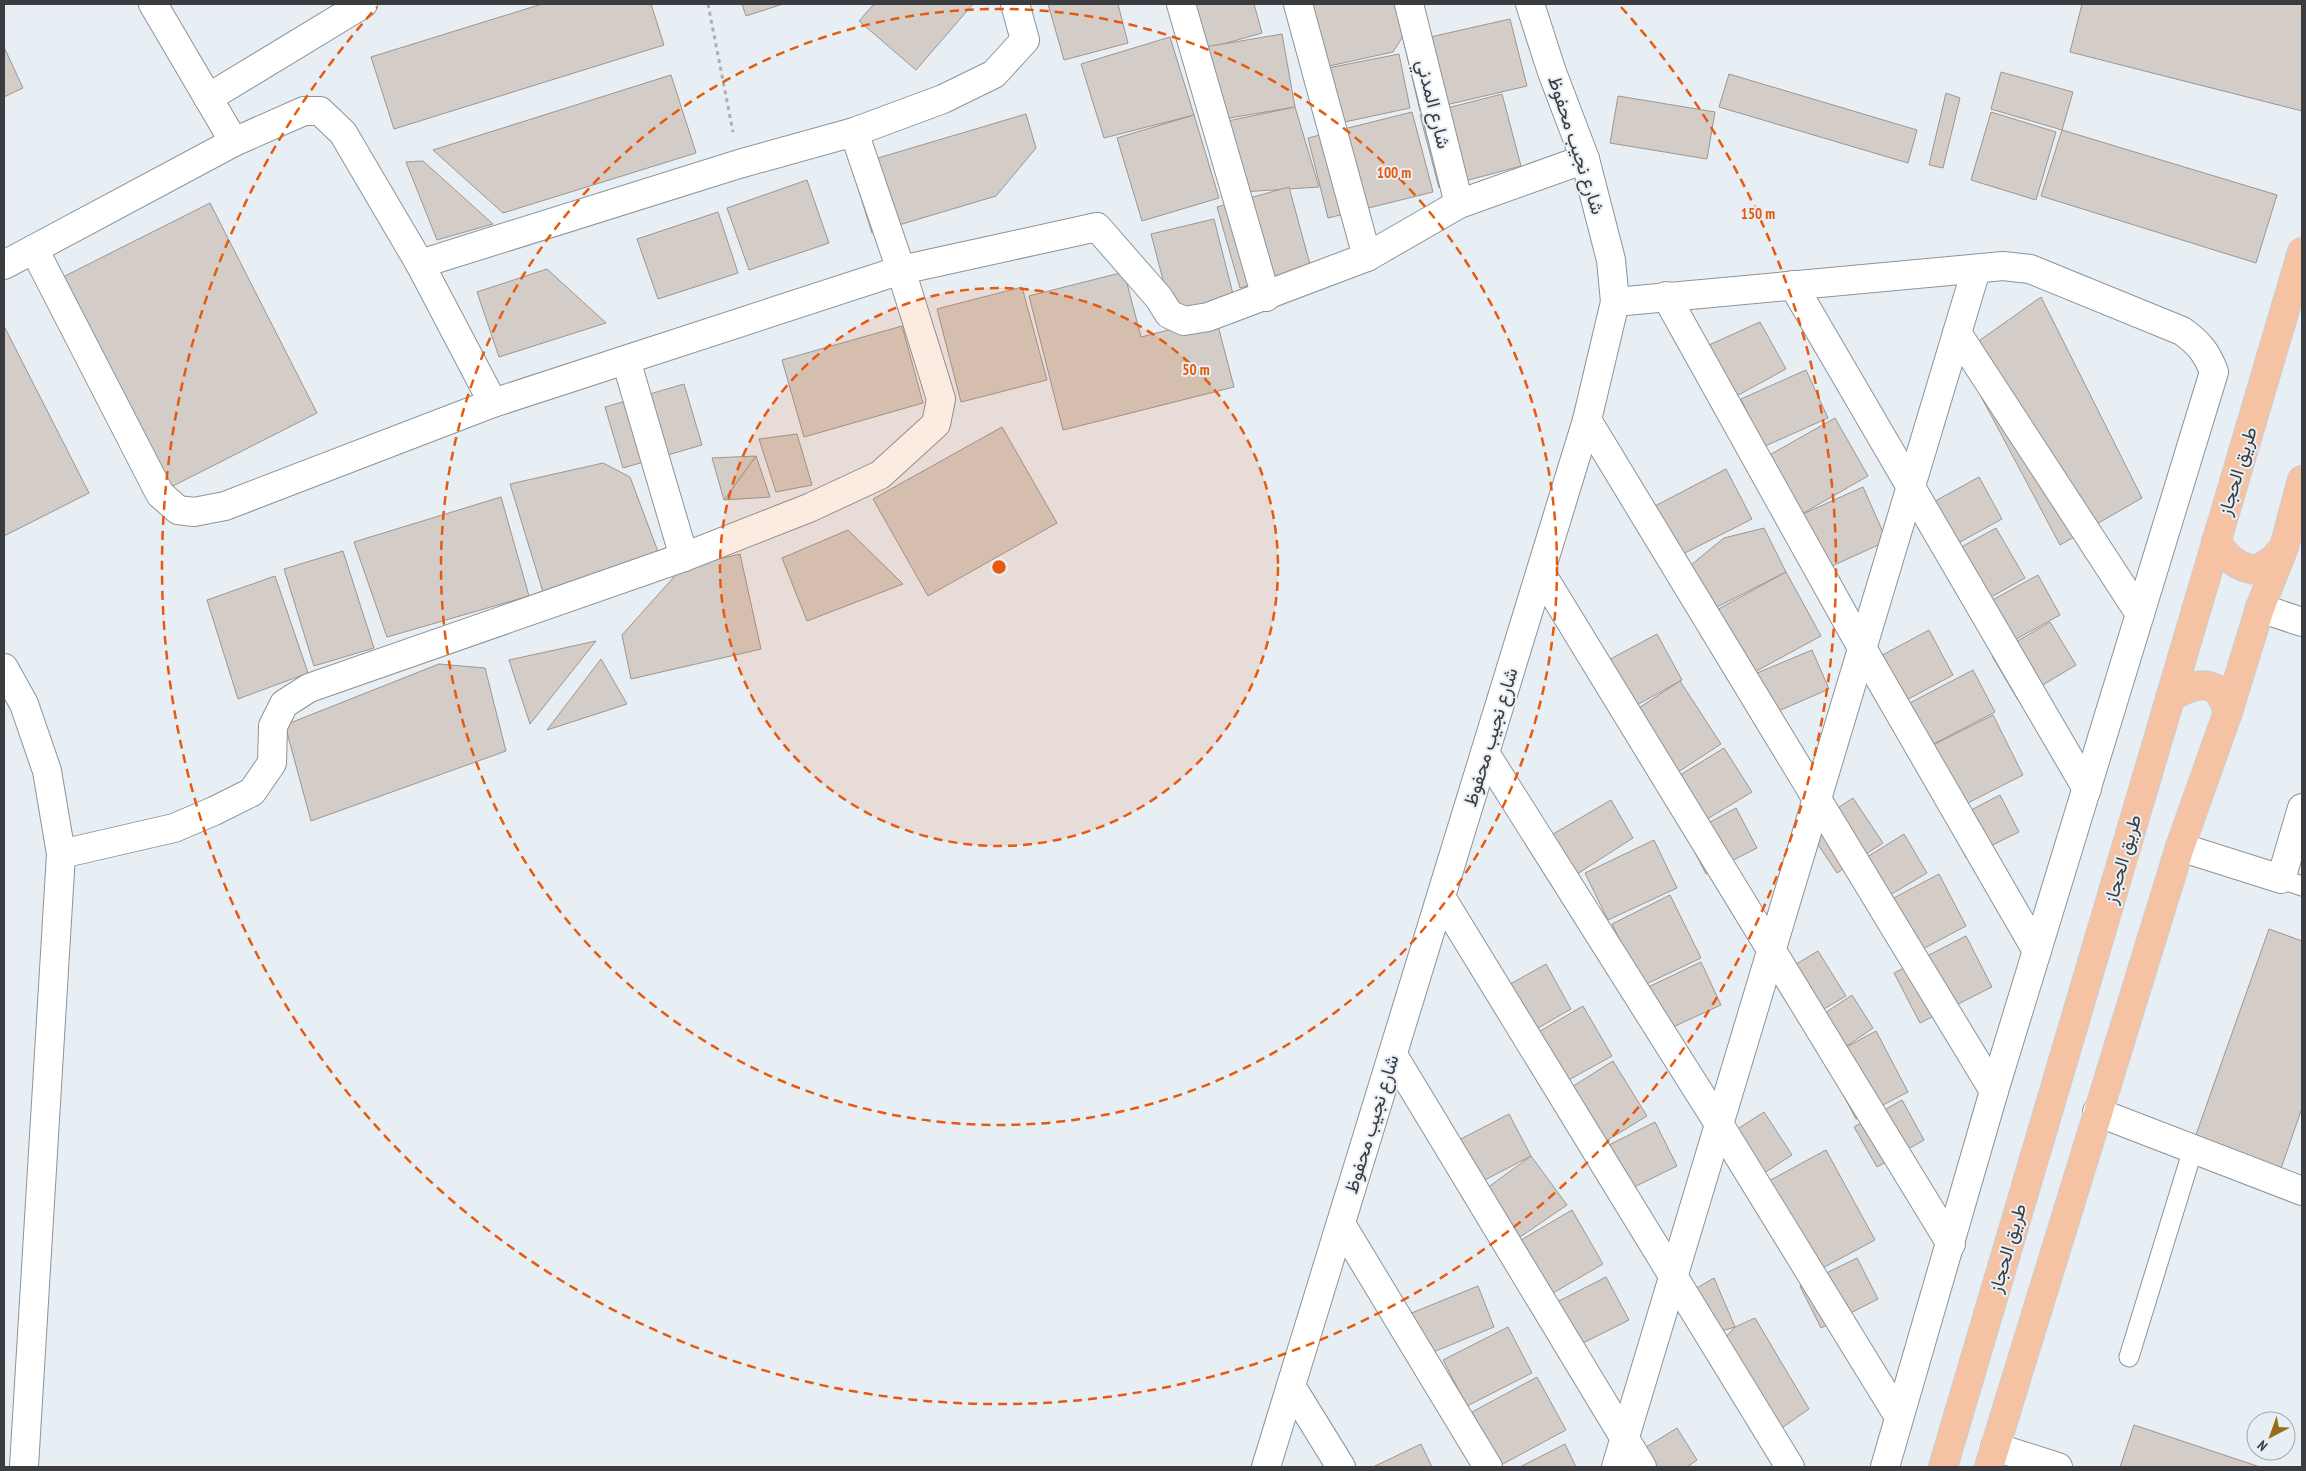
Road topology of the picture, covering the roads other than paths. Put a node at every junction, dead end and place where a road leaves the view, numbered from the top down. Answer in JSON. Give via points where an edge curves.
{"nodes":[{"id":1,"x":153,"y":4,"type":"edge"},
{"id":2,"x":363,"y":4,"type":"edge"},
{"id":3,"x":1015,"y":4,"type":"edge"},
{"id":4,"x":1181,"y":4,"type":"edge"},
{"id":5,"x":1298,"y":4,"type":"edge"},
{"id":6,"x":1409,"y":4,"type":"edge"},
{"id":7,"x":1530,"y":4,"type":"edge"},
{"id":8,"x":208,"y":98,"type":"junction"},
{"id":9,"x":854,"y":132,"type":"junction"},
{"id":10,"x":234,"y":142,"type":"junction"},
{"id":11,"x":1585,"y":159,"type":"junction"},
{"id":12,"x":1459,"y":204,"type":"junction"},
{"id":13,"x":34,"y":249,"type":"junction"},
{"id":14,"x":2302,"y":252,"type":"edge"},
{"id":15,"x":1367,"y":257,"type":"junction"},
{"id":16,"x":420,"y":264,"type":"junction"},
{"id":17,"x":4,"y":265,"type":"edge"},
{"id":18,"x":900,"y":270,"type":"junction"},
{"id":19,"x":1976,"y":270,"type":"junction"},
{"id":20,"x":1793,"y":285,"type":"junction"},
{"id":21,"x":1666,"y":296,"type":"junction"},
{"id":22,"x":1266,"y":297,"type":"junction"},
{"id":23,"x":1614,"y":302,"type":"junction"},
{"id":24,"x":1957,"y":333,"type":"junction"},
{"id":25,"x":626,"y":360,"type":"junction"},
{"id":26,"x":493,"y":403,"type":"junction"},
{"id":27,"x":1587,"y":420,"type":"junction"},
{"id":28,"x":2302,"y":480,"type":"edge"},
{"id":29,"x":1910,"y":489,"type":"junction"},
{"id":30,"x":2216,"y":541,"type":"junction"},
{"id":31,"x":2284,"y":547,"type":"junction"},
{"id":32,"x":684,"y":557,"type":"junction"},
{"id":33,"x":1541,"y":573,"type":"junction"},
{"id":34,"x":2260,"y":608,"type":"junction"},
{"id":35,"x":2140,"y":614,"type":"junction"},
{"id":36,"x":2302,"y":622,"type":"edge"},
{"id":37,"x":1862,"y":648,"type":"junction"},
{"id":38,"x":4,"y":668,"type":"edge"},
{"id":39,"x":2170,"y":698,"type":"junction"},
{"id":40,"x":14,"y":709,"type":"edge"},
{"id":41,"x":2228,"y":712,"type":"junction"},
{"id":42,"x":1486,"y":753,"type":"junction"},
{"id":43,"x":2087,"y":789,"type":"junction"},
{"id":44,"x":1817,"y":798,"type":"junction"},
{"id":45,"x":2302,"y":808,"type":"edge"},
{"id":46,"x":2180,"y":847,"type":"junction"},
{"id":47,"x":61,"y":854,"type":"junction"},
{"id":48,"x":2292,"y":883,"type":"edge"},
{"id":49,"x":1441,"y":897,"type":"junction"},
{"id":50,"x":1772,"y":948,"type":"junction"},
{"id":51,"x":2037,"y":951,"type":"junction"},
{"id":52,"x":1393,"y":1055,"type":"junction"},
{"id":53,"x":1994,"y":1091,"type":"junction"},
{"id":54,"x":2097,"y":1112,"type":"junction"},
{"id":55,"x":1719,"y":1124,"type":"junction"},
{"id":56,"x":2193,"y":1149,"type":"junction"},
{"id":57,"x":2302,"y":1191,"type":"edge"},
{"id":58,"x":1341,"y":1224,"type":"junction"},
{"id":59,"x":1952,"y":1244,"type":"junction"},
{"id":60,"x":1673,"y":1277,"type":"junction"},
{"id":61,"x":2129,"y":1357,"type":"dead end"},
{"id":62,"x":1291,"y":1386,"type":"junction"},
{"id":63,"x":1899,"y":1417,"type":"junction"},
{"id":64,"x":1625,"y":1438,"type":"junction"},
{"id":65,"x":1992,"y":1457,"type":"edge"},
{"id":66,"x":24,"y":1467,"type":"edge"},
{"id":67,"x":1266,"y":1467,"type":"edge"},
{"id":68,"x":1341,"y":1467,"type":"edge"},
{"id":69,"x":1488,"y":1467,"type":"edge"},
{"id":70,"x":1616,"y":1467,"type":"edge"},
{"id":71,"x":1642,"y":1467,"type":"edge"},
{"id":72,"x":1790,"y":1467,"type":"edge"},
{"id":73,"x":1885,"y":1467,"type":"edge"},
{"id":74,"x":1943,"y":1467,"type":"edge"},
{"id":75,"x":2058,"y":1467,"type":"edge"}],
"edges":[{"from":1,"to":8,"type":"street"},
{"from":2,"to":8,"type":"street"},
{"from":3,"to":9,"type":"street","via":[[1025,40],[994,74],[943,99]]},
{"from":4,"to":22,"type":"street"},
{"from":5,"to":15,"type":"street"},
{"from":6,"to":12,"type":"street","name":"شارع المدني"},
{"from":7,"to":11,"type":"street","name":"شارع نجيب محفوظ"},
{"from":8,"to":10,"type":"street"},
{"from":9,"to":16,"type":"street","via":[[739,164]]},
{"from":9,"to":18,"type":"street"},
{"from":10,"to":13,"type":"street"},
{"from":10,"to":16,"type":"street","via":[[304,111],[320,111],[343,133]]},
{"from":11,"to":12,"type":"street"},
{"from":11,"to":23,"type":"street","name":"شارع نجيب محفوظ","via":[[1607,244]]},
{"from":12,"to":15,"type":"street"},
{"from":13,"to":17,"type":"street"},
{"from":13,"to":26,"type":"street","via":[[160,494],[178,510],[194,512],[225,506]]},
{"from":14,"to":30,"type":"main road","name":"طريق الحجاز"},
{"from":15,"to":22,"type":"street"},
{"from":16,"to":26,"type":"street"},
{"from":18,"to":22,"type":"street","via":[[1097,227],[1169,314],[1184,321],[1208,317]]},
{"from":18,"to":25,"type":"street"},
{"from":18,"to":32,"type":"street","via":[[941,399],[936,424],[880,475],[809,508]]},
{"from":19,"to":20,"type":"street"},
{"from":19,"to":24,"type":"street"},
{"from":19,"to":35,"type":"street","via":[[2003,266],[2030,269],[2182,331],[2197,341],[2208,355],[2214,372]]},
{"from":20,"to":21,"type":"street"},
{"from":20,"to":29,"type":"street"},
{"from":21,"to":23,"type":"street"},
{"from":21,"to":37,"type":"street"},
{"from":23,"to":27,"type":"street","name":"شارع نجيب محفوظ"},
{"from":24,"to":29,"type":"street"},
{"from":24,"to":35,"type":"street"},
{"from":25,"to":26,"type":"street"},
{"from":25,"to":32,"type":"street"},
{"from":27,"to":33,"type":"street","name":"شارع نجيب محفوظ"},
{"from":27,"to":44,"type":"street"},
{"from":28,"to":31,"type":"main road"},
{"from":29,"to":37,"type":"street"},
{"from":29,"to":43,"type":"street"},
{"from":30,"to":31,"type":"main road","via":[[2224,554],[2245,569],[2257,570],[2273,560]]},
{"from":30,"to":39,"type":"main road","name":"طريق الحجاز"},
{"from":31,"to":34,"type":"main road"},
{"from":32,"to":47,"type":"street","via":[[309,688],[284,704],[273,726],[272,763],[252,792],[174,828]]},
{"from":33,"to":42,"type":"street","name":"شارع نجيب محفوظ"},
{"from":33,"to":50,"type":"street"},
{"from":34,"to":36,"type":"street"},
{"from":34,"to":41,"type":"main road"},
{"from":35,"to":43,"type":"street"},
{"from":37,"to":44,"type":"street"},
{"from":37,"to":51,"type":"street"},
{"from":38,"to":40,"type":"street"},
{"from":39,"to":41,"type":"main road","via":[[2195,686],[2210,686],[2219,692]]},
{"from":39,"to":74,"type":"main road","name":"طريق الحجاز"},
{"from":40,"to":47,"type":"street","via":[[47,771]]},
{"from":41,"to":46,"type":"main road"},
{"from":42,"to":49,"type":"street","name":"شارع نجيب محفوظ"},
{"from":42,"to":55,"type":"street"},
{"from":43,"to":51,"type":"street"},
{"from":44,"to":50,"type":"street"},
{"from":44,"to":53,"type":"street"},
{"from":45,"to":48,"type":"street"},
{"from":46,"to":48,"type":"street"},
{"from":46,"to":54,"type":"main road"},
{"from":47,"to":66,"type":"street"},
{"from":49,"to":52,"type":"street","name":"شارع نجيب محفوظ"},
{"from":49,"to":60,"type":"street"},
{"from":50,"to":55,"type":"street"},
{"from":50,"to":59,"type":"street"},
{"from":51,"to":53,"type":"street"},
{"from":52,"to":58,"type":"street","name":"شارع نجيب محفوظ"},
{"from":52,"to":64,"type":"street"},
{"from":53,"to":59,"type":"street"},
{"from":54,"to":56,"type":"street"},
{"from":54,"to":65,"type":"main road"},
{"from":55,"to":60,"type":"street"},
{"from":55,"to":63,"type":"street"},
{"from":56,"to":57,"type":"street"},
{"from":56,"to":61,"type":"lane"},
{"from":58,"to":62,"type":"street","name":"شارع نجيب محفوظ"},
{"from":58,"to":69,"type":"street"},
{"from":59,"to":63,"type":"street"},
{"from":60,"to":64,"type":"street"},
{"from":60,"to":72,"type":"street"},
{"from":62,"to":67,"type":"street","name":"شارع نجيب محفوظ"},
{"from":62,"to":68,"type":"street"},
{"from":63,"to":73,"type":"street"},
{"from":64,"to":70,"type":"street"},
{"from":64,"to":71,"type":"street"},
{"from":65,"to":75,"type":"street"}]}
